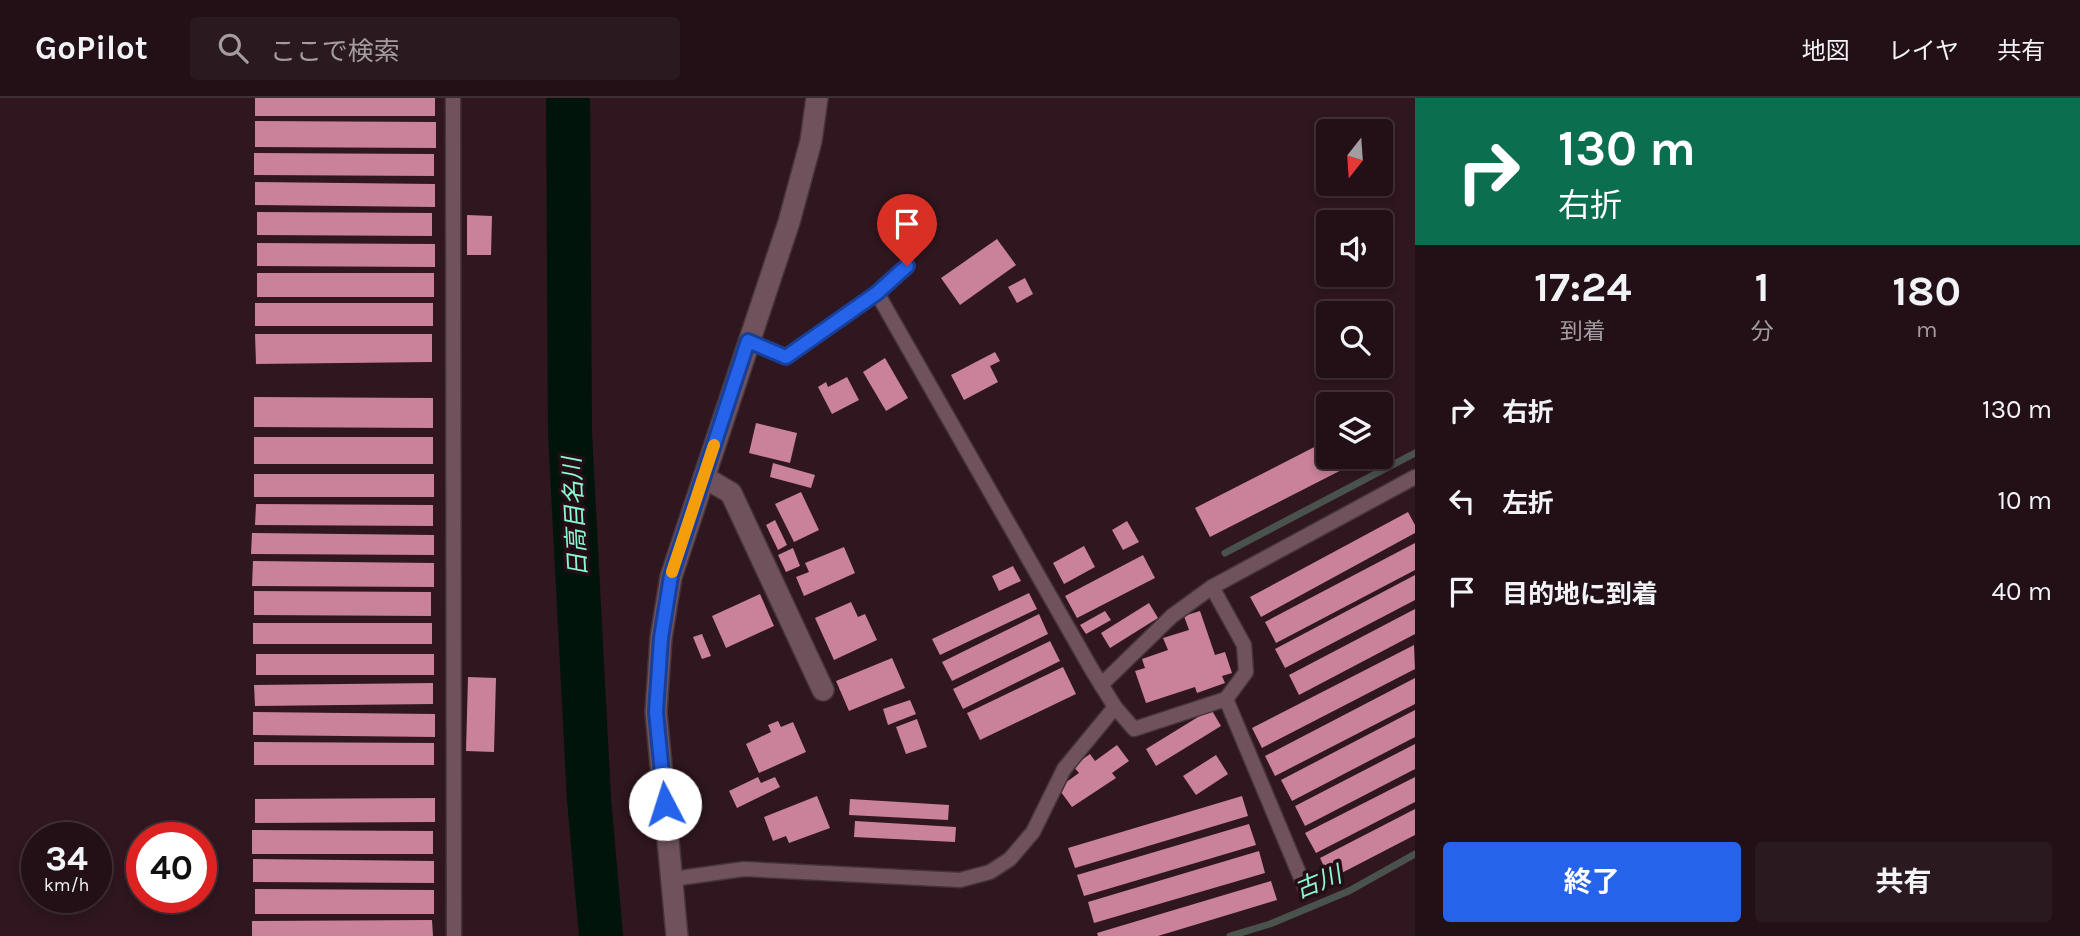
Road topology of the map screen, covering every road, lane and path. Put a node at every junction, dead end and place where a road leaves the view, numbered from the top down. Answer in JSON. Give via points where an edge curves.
{"nodes":[{"id":1,"x":453,"y":98,"type":"edge"},
{"id":2,"x":817,"y":98,"type":"edge"},
{"id":3,"x":907,"y":266,"type":"dead end"},
{"id":4,"x":877,"y":293,"type":"junction"},
{"id":5,"x":748,"y":341,"type":"junction"},
{"id":6,"x":704,"y":477,"type":"junction"},
{"id":7,"x":1415,"y":477,"type":"edge"},
{"id":8,"x":1213,"y":587,"type":"junction"},
{"id":9,"x":1101,"y":685,"type":"junction"},
{"id":10,"x":822,"y":690,"type":"dead end"},
{"id":11,"x":1226,"y":699,"type":"junction"},
{"id":12,"x":1115,"y":707,"type":"junction"},
{"id":13,"x":672,"y":879,"type":"junction"},
{"id":14,"x":1306,"y":890,"type":"dead end"},
{"id":15,"x":454,"y":936,"type":"edge"},
{"id":16,"x":677,"y":936,"type":"edge"}],
"edges":[{"from":1,"to":15,"type":"lane"},
{"from":2,"to":5,"type":"street","via":[[811,141],[789,222]]},
{"from":3,"to":4,"type":"lane"},
{"from":4,"to":5,"type":"lane","via":[[786,357]]},
{"from":4,"to":9,"type":"lane"},
{"from":5,"to":6,"type":"street"},
{"from":6,"to":10,"type":"street","via":[[731,493]]},
{"from":6,"to":13,"type":"street","via":[[671,576],[661,638],[656,712]]},
{"from":7,"to":8,"type":"lane"},
{"from":8,"to":9,"type":"lane","via":[[1172,616]]},
{"from":8,"to":11,"type":"lane","via":[[1244,645],[1246,672]]},
{"from":9,"to":12,"type":"lane"},
{"from":11,"to":12,"type":"lane","via":[[1134,729]]},
{"from":11,"to":14,"type":"lane"},
{"from":12,"to":13,"type":"lane","via":[[1063,769],[1033,832],[1010,859],[990,872],[960,880],[744,870]]},
{"from":13,"to":16,"type":"street"}]}
